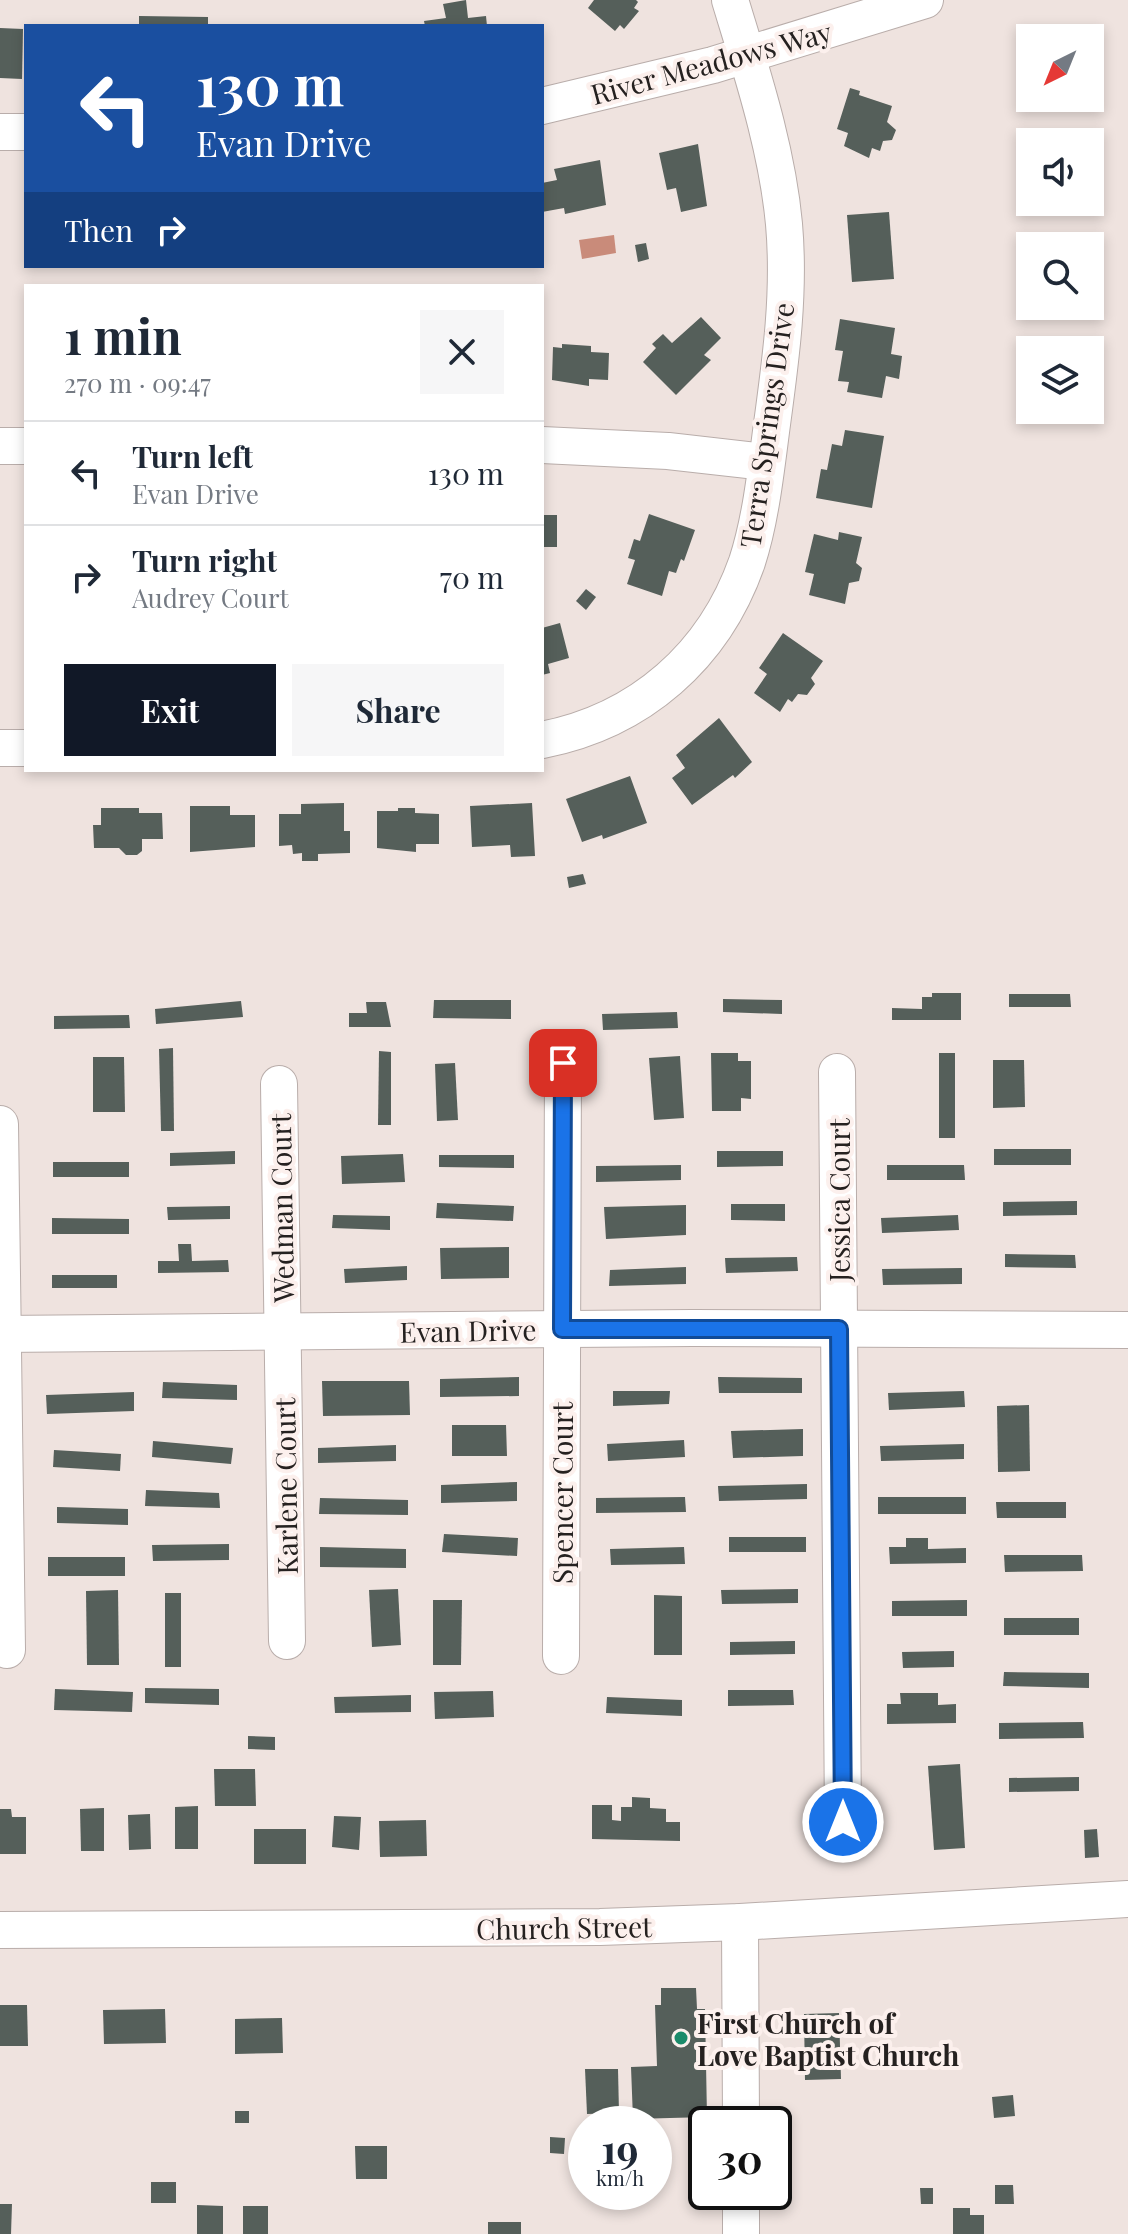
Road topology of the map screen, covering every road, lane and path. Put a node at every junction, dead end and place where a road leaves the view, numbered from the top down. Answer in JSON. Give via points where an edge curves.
{"nodes":[{"id":1,"x":730,"y":0,"type":"edge"},
{"id":2,"x":925,"y":0,"type":"edge"},
{"id":3,"x":747,"y":55,"type":"junction"},
{"id":4,"x":544,"y":106,"type":"edge"},
{"id":5,"x":0,"y":132,"type":"edge"},
{"id":6,"x":24,"y":132,"type":"edge"},
{"id":7,"x":544,"y":445,"type":"edge"},
{"id":8,"x":0,"y":446,"type":"edge"},
{"id":9,"x":24,"y":446,"type":"edge"},
{"id":10,"x":766,"y":462,"type":"junction"},
{"id":11,"x":544,"y":739,"type":"edge"},
{"id":12,"x":0,"y":748,"type":"edge"},
{"id":13,"x":24,"y":748,"type":"edge"},
{"id":14,"x":563,"y":1063,"type":"dead end"},
{"id":15,"x":837,"y":1072,"type":"dead end"},
{"id":16,"x":279,"y":1084,"type":"dead end"},
{"id":17,"x":0,"y":1124,"type":"edge"},
{"id":18,"x":562,"y":1329,"type":"junction"},
{"id":19,"x":839,"y":1329,"type":"junction"},
{"id":20,"x":1128,"y":1330,"type":"edge"},
{"id":21,"x":283,"y":1332,"type":"junction"},
{"id":22,"x":2,"y":1334,"type":"edge"},
{"id":23,"x":287,"y":1641,"type":"dead end"},
{"id":24,"x":7,"y":1650,"type":"dead end"},
{"id":25,"x":561,"y":1656,"type":"dead end"},
{"id":26,"x":843,"y":1822,"type":"dead end"},
{"id":27,"x":1128,"y":1899,"type":"edge"},
{"id":28,"x":740,"y":1922,"type":"junction"},
{"id":29,"x":0,"y":1930,"type":"edge"},
{"id":30,"x":741,"y":2106,"type":"edge"},
{"id":31,"x":741,"y":2210,"type":"edge"},
{"id":32,"x":741,"y":2234,"type":"edge"}],
"edges":[{"from":1,"to":3,"type":"street","name":"Terra Springs Drive"},
{"from":2,"to":3,"type":"street","name":"River Meadows Way"},
{"from":3,"to":4,"type":"street","name":"River Meadows Way"},
{"from":3,"to":10,"type":"street","name":"Terra Springs Drive","via":[[784,225],[783,341]]},
{"from":5,"to":6,"type":"street"},
{"from":7,"to":10,"type":"street"},
{"from":8,"to":9,"type":"street"},
{"from":10,"to":11,"type":"street","name":"Terra Springs Drive","via":[[748,558],[734,595],[696,654],[643,701],[608,721]]},
{"from":12,"to":13,"type":"street"},
{"from":14,"to":18,"type":"street","name":"Spencer Court"},
{"from":15,"to":19,"type":"street","name":"Jessica Court"},
{"from":16,"to":21,"type":"street","name":"Wedman Court"},
{"from":17,"to":22,"type":"street"},
{"from":18,"to":19,"type":"street","name":"Evan Drive"},
{"from":18,"to":21,"type":"street","name":"Evan Drive"},
{"from":18,"to":25,"type":"street","name":"Spencer Court"},
{"from":19,"to":20,"type":"street","name":"Evan Drive"},
{"from":19,"to":26,"type":"street","name":"Jessica Court"},
{"from":21,"to":22,"type":"street","name":"Evan Drive"},
{"from":21,"to":23,"type":"street","name":"Karlene Court"},
{"from":22,"to":24,"type":"street"},
{"from":27,"to":28,"type":"street","name":"Church Street"},
{"from":28,"to":29,"type":"street","name":"Church Street","via":[[560,1928]]},
{"from":28,"to":30,"type":"street"},
{"from":31,"to":32,"type":"street"}]}
